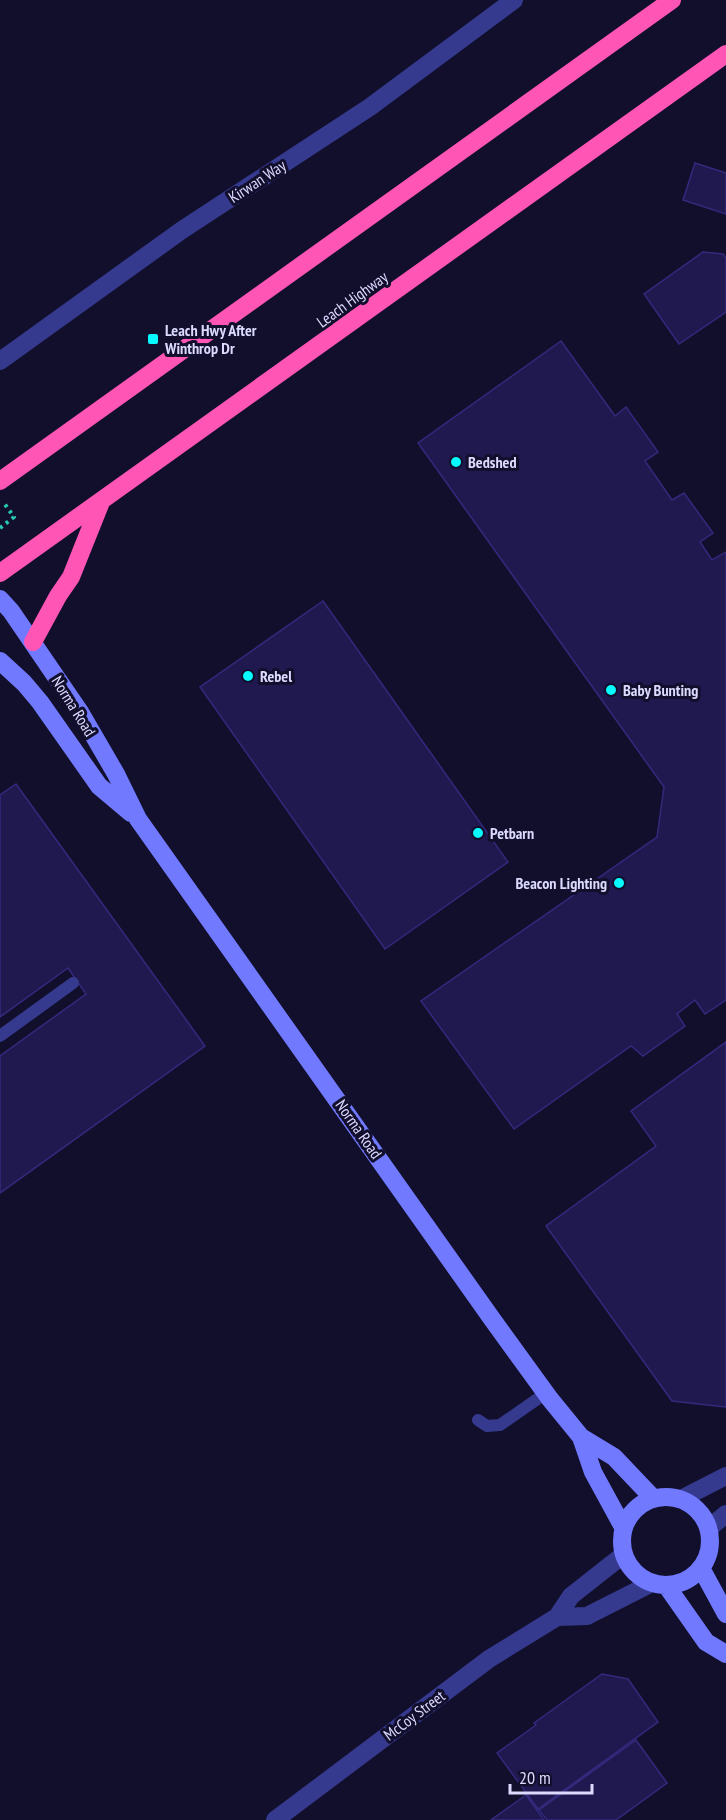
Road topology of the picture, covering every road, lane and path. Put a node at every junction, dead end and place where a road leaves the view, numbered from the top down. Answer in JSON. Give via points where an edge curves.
{"nodes":[{"id":1,"x":514,"y":0,"type":"edge"},
{"id":2,"x":672,"y":0,"type":"edge"},
{"id":3,"x":726,"y":54,"type":"edge"},
{"id":4,"x":0,"y":361,"type":"edge"},
{"id":5,"x":0,"y":481,"type":"edge"},
{"id":6,"x":101,"y":502,"type":"junction"},
{"id":7,"x":5,"y":505,"type":"dead end"},
{"id":8,"x":0,"y":528,"type":"edge"},
{"id":9,"x":0,"y":573,"type":"edge"},
{"id":10,"x":0,"y":598,"type":"edge"},
{"id":11,"x":33,"y":642,"type":"junction"},
{"id":12,"x":0,"y":661,"type":"edge"},
{"id":13,"x":138,"y":819,"type":"junction"},
{"id":14,"x":73,"y":983,"type":"dead end"},
{"id":15,"x":0,"y":1036,"type":"edge"},
{"id":16,"x":546,"y":1392,"type":"junction"},
{"id":17,"x":478,"y":1420,"type":"dead end"},
{"id":18,"x":581,"y":1437,"type":"junction"},
{"id":19,"x":726,"y":1476,"type":"edge"},
{"id":20,"x":653,"y":1498,"type":"junction"},
{"id":21,"x":681,"y":1499,"type":"junction"},
{"id":22,"x":726,"y":1514,"type":"edge"},
{"id":23,"x":623,"y":1527,"type":"junction"},
{"id":24,"x":709,"y":1528,"type":"junction"},
{"id":25,"x":623,"y":1555,"type":"junction"},
{"id":26,"x":701,"y":1568,"type":"junction"},
{"id":27,"x":659,"y":1584,"type":"junction"},
{"id":28,"x":726,"y":1614,"type":"edge"},
{"id":29,"x":557,"y":1617,"type":"junction"},
{"id":30,"x":726,"y":1654,"type":"edge"},
{"id":31,"x":275,"y":1820,"type":"edge"}],
"edges":[{"from":1,"to":4,"type":"street","name":"Kirwan Way","via":[[370,106],[182,230]]},
{"from":2,"to":5,"type":"highway"},
{"from":3,"to":6,"type":"highway","name":"Leach Highway"},
{"from":6,"to":9,"type":"highway","name":"Leach Highway"},
{"from":6,"to":11,"type":"highway","via":[[71,578]]},
{"from":7,"to":8,"type":"path","via":[[14,518]]},
{"from":10,"to":11,"type":"street","name":"Norma Road"},
{"from":11,"to":13,"type":"street","name":"Norma Road","via":[[80,712]]},
{"from":12,"to":13,"type":"street","name":"Norma Road","via":[[40,702],[99,786]]},
{"from":13,"to":16,"type":"street","name":"Norma Road"},
{"from":14,"to":15,"type":"lane"},
{"from":16,"to":17,"type":"lane","via":[[500,1425],[487,1426]]},
{"from":16,"to":18,"type":"street","name":"Norma Road"},
{"from":18,"to":20,"type":"street","name":"Norma Road","via":[[615,1457]]},
{"from":18,"to":23,"type":"street","name":"Norma Road","via":[[593,1472]]},
{"from":19,"to":21,"type":"street"},
{"from":20,"to":21,"type":"street"},
{"from":20,"to":23,"type":"street","via":[[640,1505]]},
{"from":21,"to":24,"type":"street","via":[[693,1505]]},
{"from":22,"to":24,"type":"street"},
{"from":23,"to":25,"type":"street"},
{"from":24,"to":26,"type":"street","via":[[711,1542]]},
{"from":25,"to":27,"type":"street","via":[[640,1577]]},
{"from":25,"to":29,"type":"street","name":"McCoy Street","via":[[571,1596]]},
{"from":26,"to":27,"type":"street","via":[[679,1583]]},
{"from":26,"to":28,"type":"street"},
{"from":27,"to":29,"type":"street","name":"McCoy Street","via":[[586,1616]]},
{"from":27,"to":30,"type":"street","via":[[706,1642]]},
{"from":29,"to":31,"type":"street","name":"McCoy Street","via":[[489,1659]]}]}
